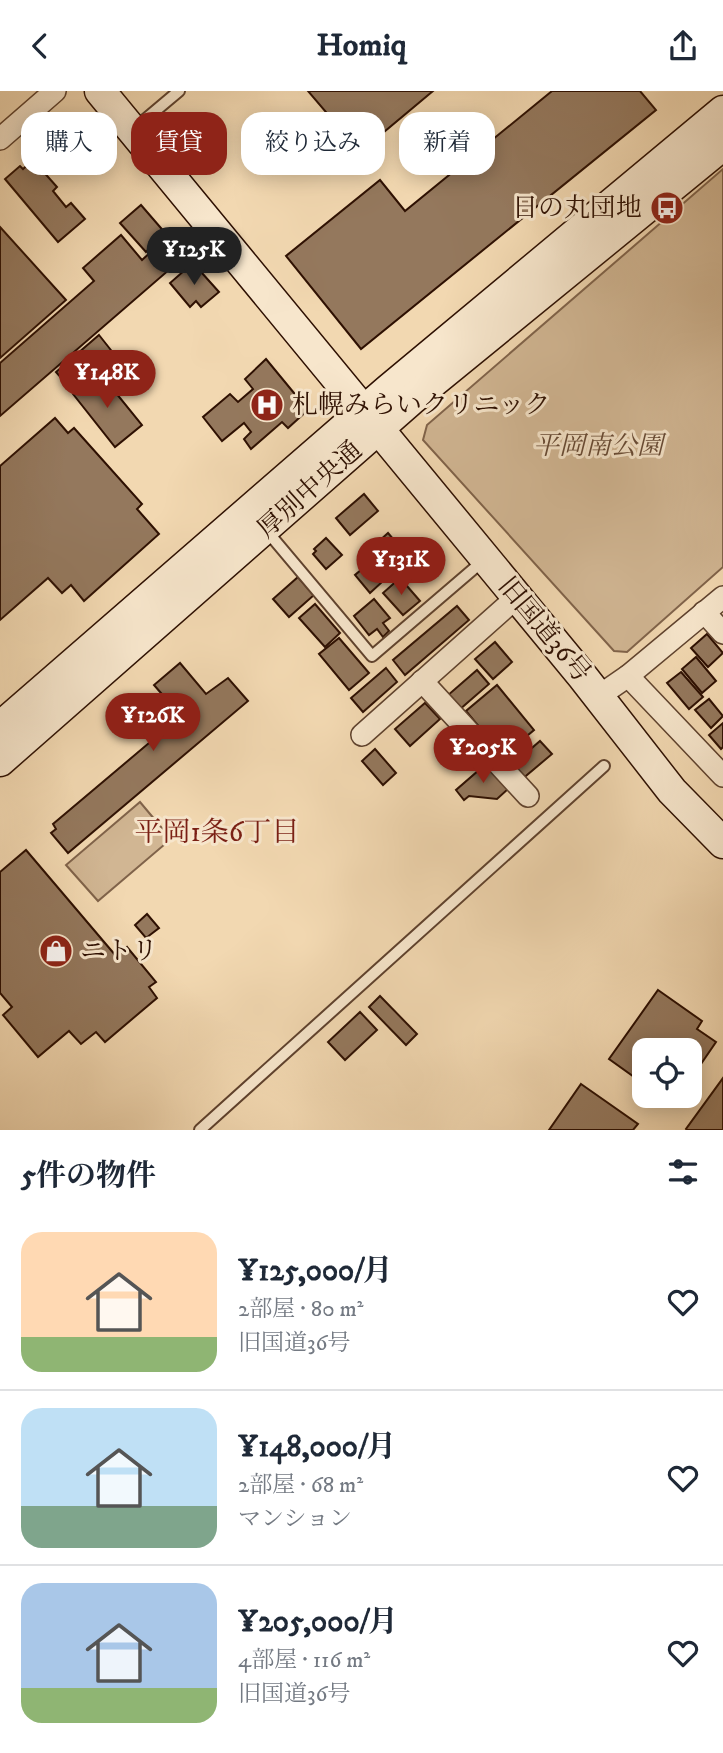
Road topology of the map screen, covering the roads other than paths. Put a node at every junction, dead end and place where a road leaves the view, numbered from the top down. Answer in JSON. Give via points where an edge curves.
{"nodes":[{"id":1,"x":55,"y":91,"type":"edge"},
{"id":2,"x":101,"y":91,"type":"edge"},
{"id":3,"x":179,"y":91,"type":"edge"},
{"id":4,"x":723,"y":111,"type":"edge"},
{"id":5,"x":153,"y":112,"type":"edge"},
{"id":6,"x":131,"y":128,"type":"edge"},
{"id":7,"x":0,"y":139,"type":"edge"},
{"id":8,"x":723,"y":145,"type":"edge"},
{"id":9,"x":170,"y":175,"type":"edge"},
{"id":10,"x":372,"y":420,"type":"junction"},
{"id":11,"x":266,"y":530,"type":"junction"},
{"id":12,"x":485,"y":559,"type":"junction"},
{"id":13,"x":517,"y":597,"type":"junction"},
{"id":14,"x":723,"y":597,"type":"edge"},
{"id":15,"x":704,"y":612,"type":"junction"},
{"id":16,"x":723,"y":633,"type":"edge"},
{"id":17,"x":628,"y":676,"type":"junction"},
{"id":18,"x":422,"y":681,"type":"junction"},
{"id":19,"x":599,"y":696,"type":"junction"},
{"id":20,"x":0,"y":727,"type":"edge"},
{"id":21,"x":362,"y":735,"type":"dead end"},
{"id":22,"x":0,"y":761,"type":"edge"},
{"id":23,"x":604,"y":766,"type":"dead end"},
{"id":24,"x":723,"y":776,"type":"edge"},
{"id":25,"x":528,"y":796,"type":"dead end"},
{"id":26,"x":723,"y":843,"type":"edge"},
{"id":27,"x":200,"y":1130,"type":"edge"}],
"edges":[{"from":1,"to":7,"type":"street"},
{"from":2,"to":6,"type":"main road","name":"旧国道36号"},
{"from":3,"to":5,"type":"lane"},
{"from":4,"to":10,"type":"main road","name":"厚別中央通"},
{"from":8,"to":10,"type":"main road","name":"厚別中央通"},
{"from":9,"to":10,"type":"main road","name":"旧国道36号"},
{"from":10,"to":11,"type":"main road","name":"厚別中央通"},
{"from":10,"to":12,"type":"main road","name":"旧国道36号"},
{"from":10,"to":20,"type":"main road","name":"厚別中央通"},
{"from":11,"to":12,"type":"lane","via":[[372,656]]},
{"from":11,"to":22,"type":"main road","name":"厚別中央通"},
{"from":12,"to":13,"type":"main road","name":"旧国道36号"},
{"from":13,"to":18,"type":"street"},
{"from":13,"to":19,"type":"main road","name":"旧国道36号"},
{"from":14,"to":15,"type":"street"},
{"from":15,"to":16,"type":"street"},
{"from":15,"to":17,"type":"street"},
{"from":17,"to":19,"type":"street"},
{"from":17,"to":24,"type":"street"},
{"from":18,"to":21,"type":"street"},
{"from":18,"to":25,"type":"street"},
{"from":19,"to":26,"type":"main road","name":"旧国道36号","via":[[672,791]]},
{"from":23,"to":27,"type":"lane"}]}
